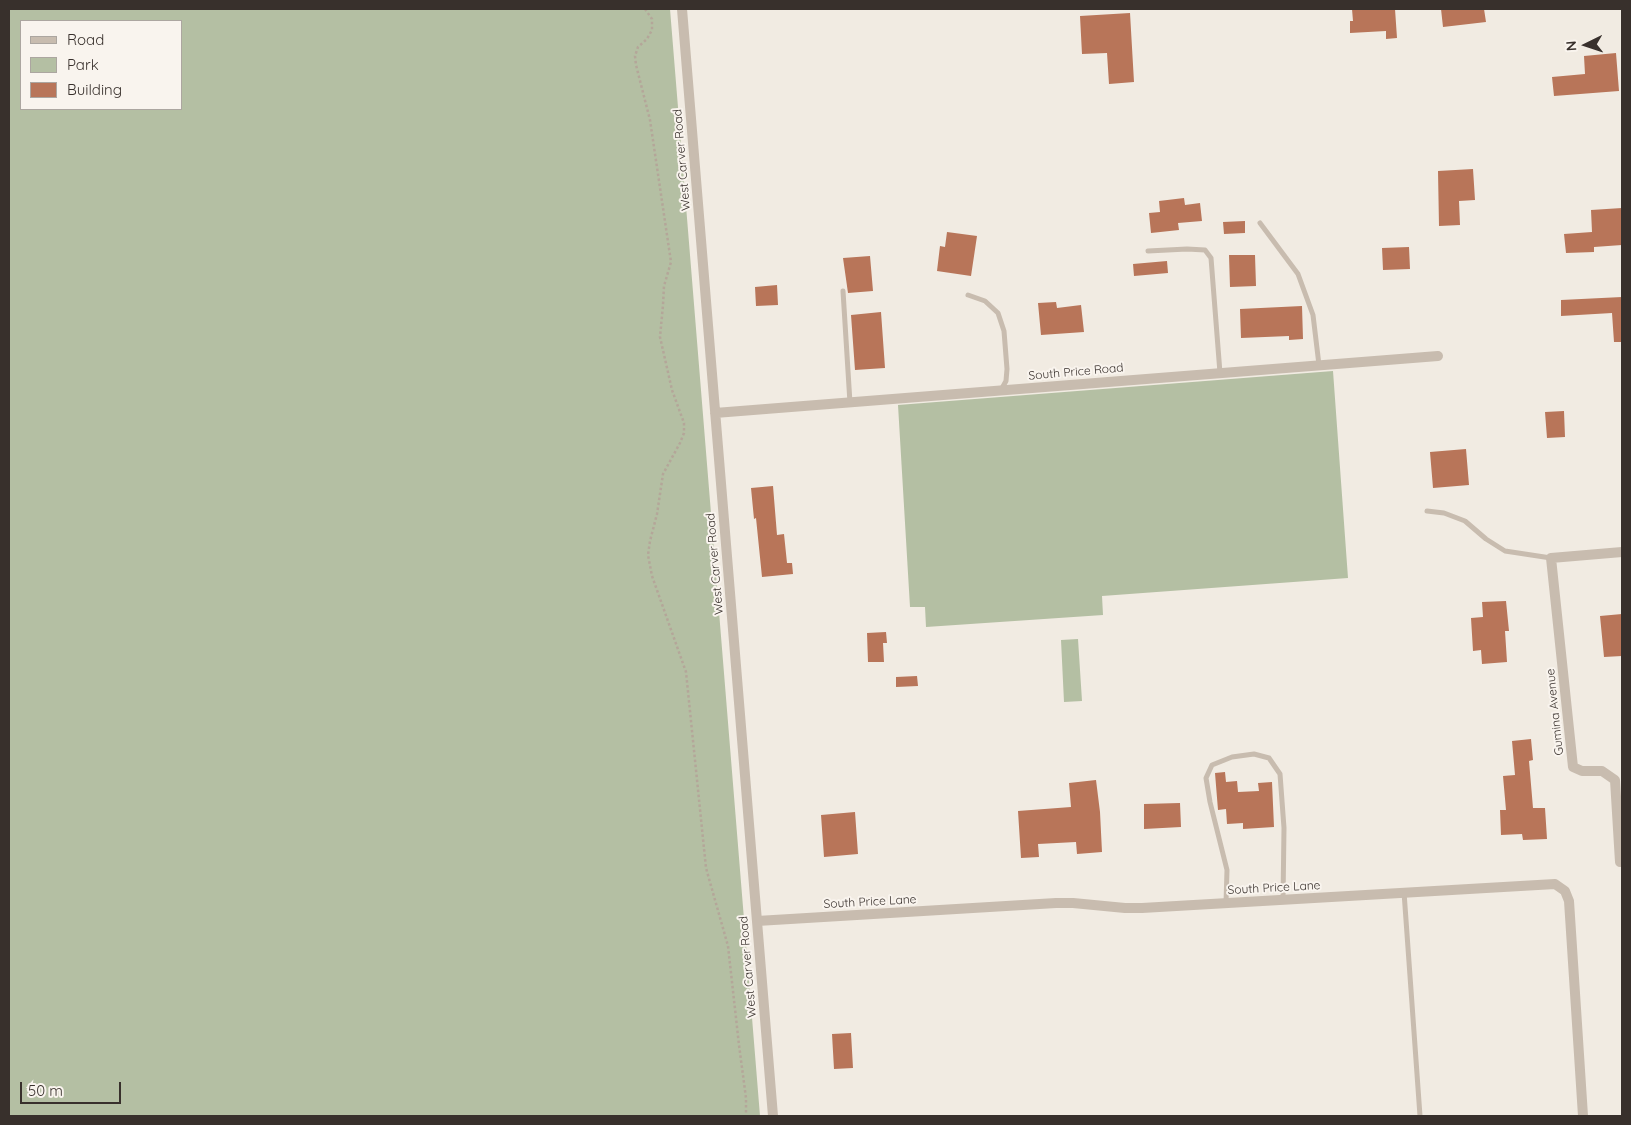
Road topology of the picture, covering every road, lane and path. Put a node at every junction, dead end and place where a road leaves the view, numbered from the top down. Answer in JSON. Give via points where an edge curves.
{"nodes":[{"id":1,"x":645,"y":9,"type":"edge"},
{"id":2,"x":682,"y":9,"type":"edge"},
{"id":3,"x":1260,"y":224,"type":"dead end"},
{"id":4,"x":1148,"y":251,"type":"dead end"},
{"id":5,"x":843,"y":291,"type":"dead end"},
{"id":6,"x":968,"y":295,"type":"dead end"},
{"id":7,"x":1438,"y":356,"type":"dead end"},
{"id":8,"x":1319,"y":366,"type":"junction"},
{"id":9,"x":1220,"y":374,"type":"junction"},
{"id":10,"x":1001,"y":391,"type":"junction"},
{"id":11,"x":850,"y":403,"type":"junction"},
{"id":12,"x":716,"y":414,"type":"junction"},
{"id":13,"x":1427,"y":511,"type":"dead end"},
{"id":14,"x":1622,"y":552,"type":"edge"},
{"id":15,"x":1551,"y":558,"type":"junction"},
{"id":16,"x":1620,"y":862,"type":"dead end"},
{"id":17,"x":1404,"y":892,"type":"junction"},
{"id":18,"x":1283,"y":900,"type":"junction"},
{"id":19,"x":1226,"y":903,"type":"junction"},
{"id":20,"x":757,"y":921,"type":"junction"},
{"id":21,"x":746,"y":1116,"type":"edge"},
{"id":22,"x":773,"y":1116,"type":"edge"},
{"id":23,"x":1420,"y":1116,"type":"edge"},
{"id":24,"x":1583,"y":1116,"type":"edge"}],
"edges":[{"from":1,"to":21,"type":"path","via":[[652,19],[652,30],[635,56],[650,120],[671,262],[664,286],[660,337],[672,390],[684,423],[680,443],[663,474],[648,555],[652,576],[686,672],[706,868],[728,946]]},
{"from":2,"to":12,"type":"street","name":"West Carver Road"},
{"from":3,"to":8,"type":"lane","via":[[1298,274],[1313,315]]},
{"from":4,"to":9,"type":"lane","via":[[1205,250],[1211,258]]},
{"from":5,"to":11,"type":"lane"},
{"from":6,"to":10,"type":"lane","via":[[985,301],[998,313],[1004,331],[1007,368]]},
{"from":7,"to":8,"type":"street","name":"South Price Road"},
{"from":8,"to":9,"type":"street","name":"South Price Road"},
{"from":9,"to":10,"type":"street","name":"South Price Road"},
{"from":10,"to":11,"type":"street","name":"South Price Road"},
{"from":11,"to":12,"type":"street","name":"South Price Road"},
{"from":12,"to":20,"type":"street","name":"West Carver Road"},
{"from":13,"to":15,"type":"lane","via":[[1465,521],[1505,551]]},
{"from":14,"to":15,"type":"street"},
{"from":15,"to":16,"type":"street","name":"Gumina Avenue","via":[[1573,767],[1582,771],[1602,771],[1615,780]]},
{"from":17,"to":18,"type":"street","name":"South Price Lane"},
{"from":17,"to":23,"type":"lane"},
{"from":17,"to":24,"type":"street","name":"South Price Lane","via":[[1555,884],[1565,891],[1569,902]]},
{"from":18,"to":19,"type":"street","name":"South Price Lane"},
{"from":18,"to":19,"type":"lane","via":[[1284,828],[1280,774],[1269,758],[1254,754],[1232,756],[1212,765],[1206,778],[1227,870]]},
{"from":19,"to":20,"type":"street","name":"South Price Lane","via":[[1124,908],[1056,903]]},
{"from":20,"to":22,"type":"street","name":"West Carver Road"}]}
